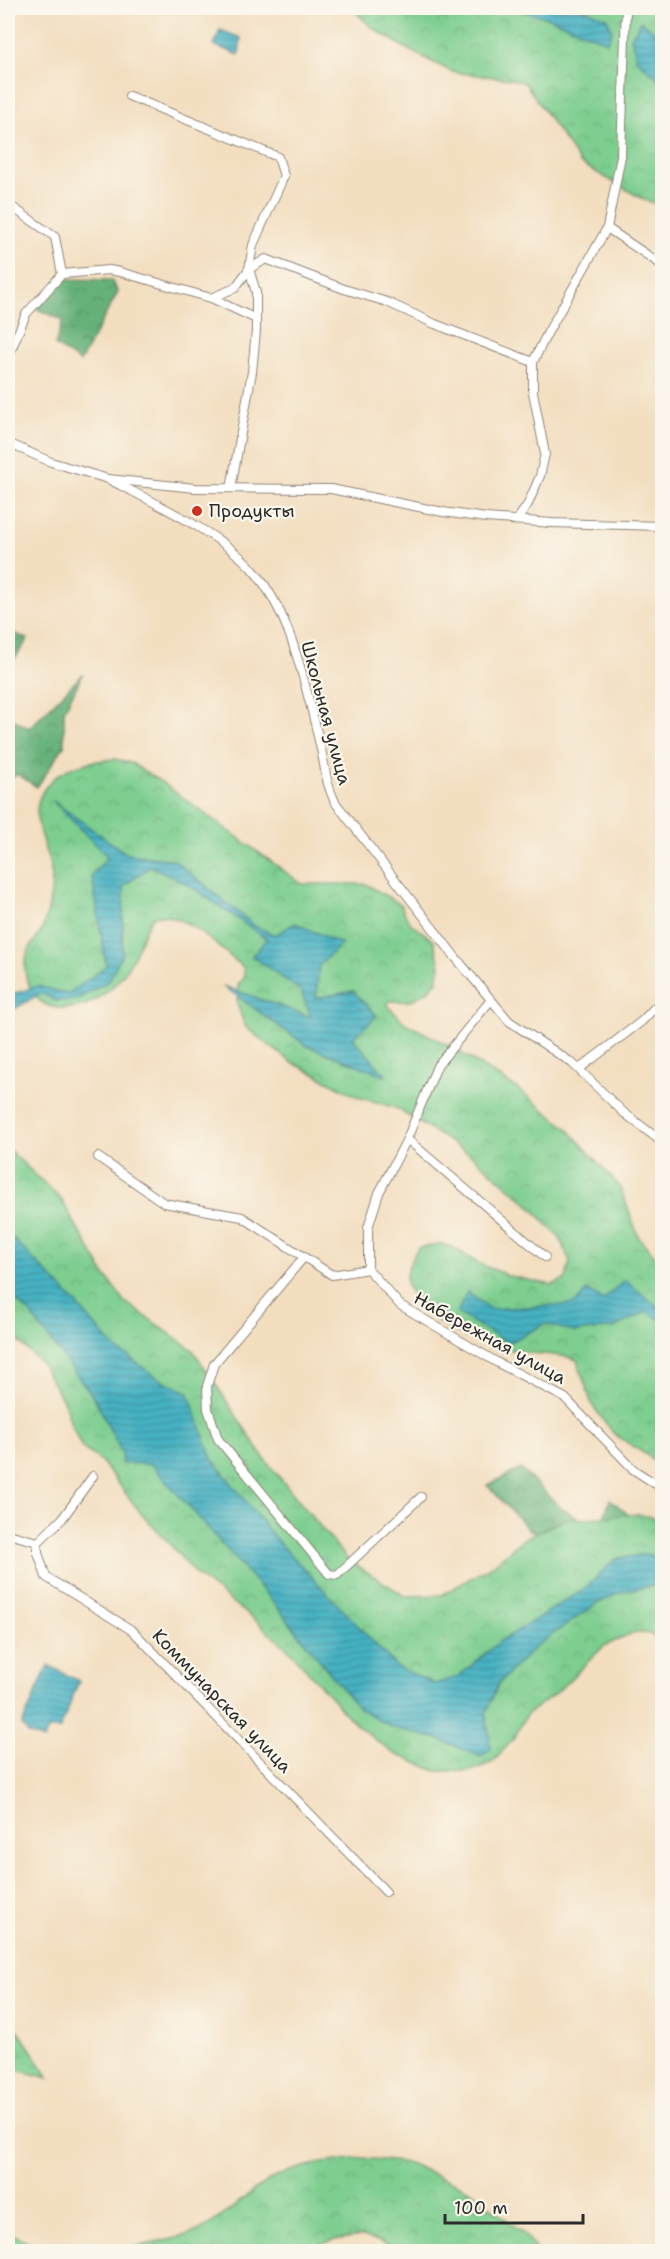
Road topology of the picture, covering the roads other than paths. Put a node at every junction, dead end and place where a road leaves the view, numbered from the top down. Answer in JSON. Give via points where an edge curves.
{"nodes":[{"id":1,"x":626,"y":8,"type":"edge"},
{"id":2,"x":129,"y":96,"type":"dead end"},
{"id":3,"x":8,"y":204,"type":"edge"},
{"id":4,"x":607,"y":228,"type":"junction"},
{"id":5,"x":663,"y":265,"type":"edge"},
{"id":6,"x":249,"y":269,"type":"junction"},
{"id":7,"x":62,"y":274,"type":"junction"},
{"id":8,"x":211,"y":298,"type":"junction"},
{"id":9,"x":256,"y":319,"type":"junction"},
{"id":10,"x":8,"y":357,"type":"edge"},
{"id":11,"x":533,"y":362,"type":"junction"},
{"id":12,"x":8,"y":443,"type":"edge"},
{"id":13,"x":108,"y":479,"type":"junction"},
{"id":14,"x":231,"y":488,"type":"junction"},
{"id":15,"x":517,"y":520,"type":"junction"},
{"id":16,"x":663,"y":526,"type":"edge"},
{"id":17,"x":663,"y":1000,"type":"edge"},
{"id":18,"x":490,"y":1001,"type":"junction"},
{"id":19,"x":579,"y":1069,"type":"junction"},
{"id":20,"x":407,"y":1139,"type":"junction"},
{"id":21,"x":663,"y":1142,"type":"edge"},
{"id":22,"x":98,"y":1157,"type":"dead end"},
{"id":23,"x":304,"y":1257,"type":"junction"},
{"id":24,"x":545,"y":1257,"type":"dead end"},
{"id":25,"x":368,"y":1269,"type":"junction"},
{"id":26,"x":93,"y":1476,"type":"dead end"},
{"id":27,"x":663,"y":1488,"type":"edge"},
{"id":28,"x":421,"y":1497,"type":"dead end"},
{"id":29,"x":8,"y":1534,"type":"edge"},
{"id":30,"x":38,"y":1542,"type":"junction"},
{"id":31,"x":386,"y":1892,"type":"dead end"}],
"edges":[{"from":1,"to":4,"type":"street","via":[[621,156]]},
{"from":2,"to":6,"type":"street","via":[[278,157],[284,176],[253,245]]},
{"from":3,"to":7,"type":"street","via":[[55,237]]},
{"from":4,"to":5,"type":"street"},
{"from":4,"to":11,"type":"street"},
{"from":6,"to":8,"type":"street","via":[[235,288]]},
{"from":6,"to":9,"type":"street","via":[[256,292]]},
{"from":6,"to":11,"type":"street","via":[[266,259],[387,302]]},
{"from":7,"to":8,"type":"street","via":[[108,270]]},
{"from":7,"to":10,"type":"street","via":[[26,314]]},
{"from":8,"to":9,"type":"street"},
{"from":9,"to":14,"type":"street","via":[[252,372]]},
{"from":11,"to":15,"type":"street","via":[[533,392],[545,454],[540,476]]},
{"from":12,"to":13,"type":"street","name":"Школьная улица","via":[[51,462]]},
{"from":13,"to":14,"type":"street","name":"Школьная улица"},
{"from":13,"to":18,"type":"street","name":"Школьная улица","via":[[208,535],[240,556],[255,572],[268,590],[296,653],[326,784],[335,802]]},
{"from":14,"to":15,"type":"street","name":"Школьная улица","via":[[331,489],[443,512]]},
{"from":15,"to":16,"type":"street","name":"Школьная улица"},
{"from":17,"to":19,"type":"street"},
{"from":18,"to":19,"type":"street","name":"Школьная улица","via":[[510,1022]]},
{"from":18,"to":20,"type":"street","via":[[437,1066]]},
{"from":19,"to":21,"type":"street","name":"Школьная улица","via":[[623,1112]]},
{"from":20,"to":24,"type":"street"},
{"from":20,"to":25,"type":"street","via":[[379,1193],[368,1228]]},
{"from":22,"to":23,"type":"street","via":[[164,1203],[242,1217]]},
{"from":23,"to":25,"type":"street","via":[[332,1275]]},
{"from":23,"to":28,"type":"street","via":[[214,1364],[207,1386],[208,1409],[218,1438],[329,1574],[337,1575]]},
{"from":25,"to":27,"type":"street","name":"Набережная улица","via":[[399,1305],[565,1398],[634,1470]]},
{"from":26,"to":30,"type":"street","via":[[62,1519]]},
{"from":29,"to":30,"type":"street"},
{"from":30,"to":31,"type":"street","name":"Коммунарская улица","via":[[46,1577],[133,1631]]}]}
